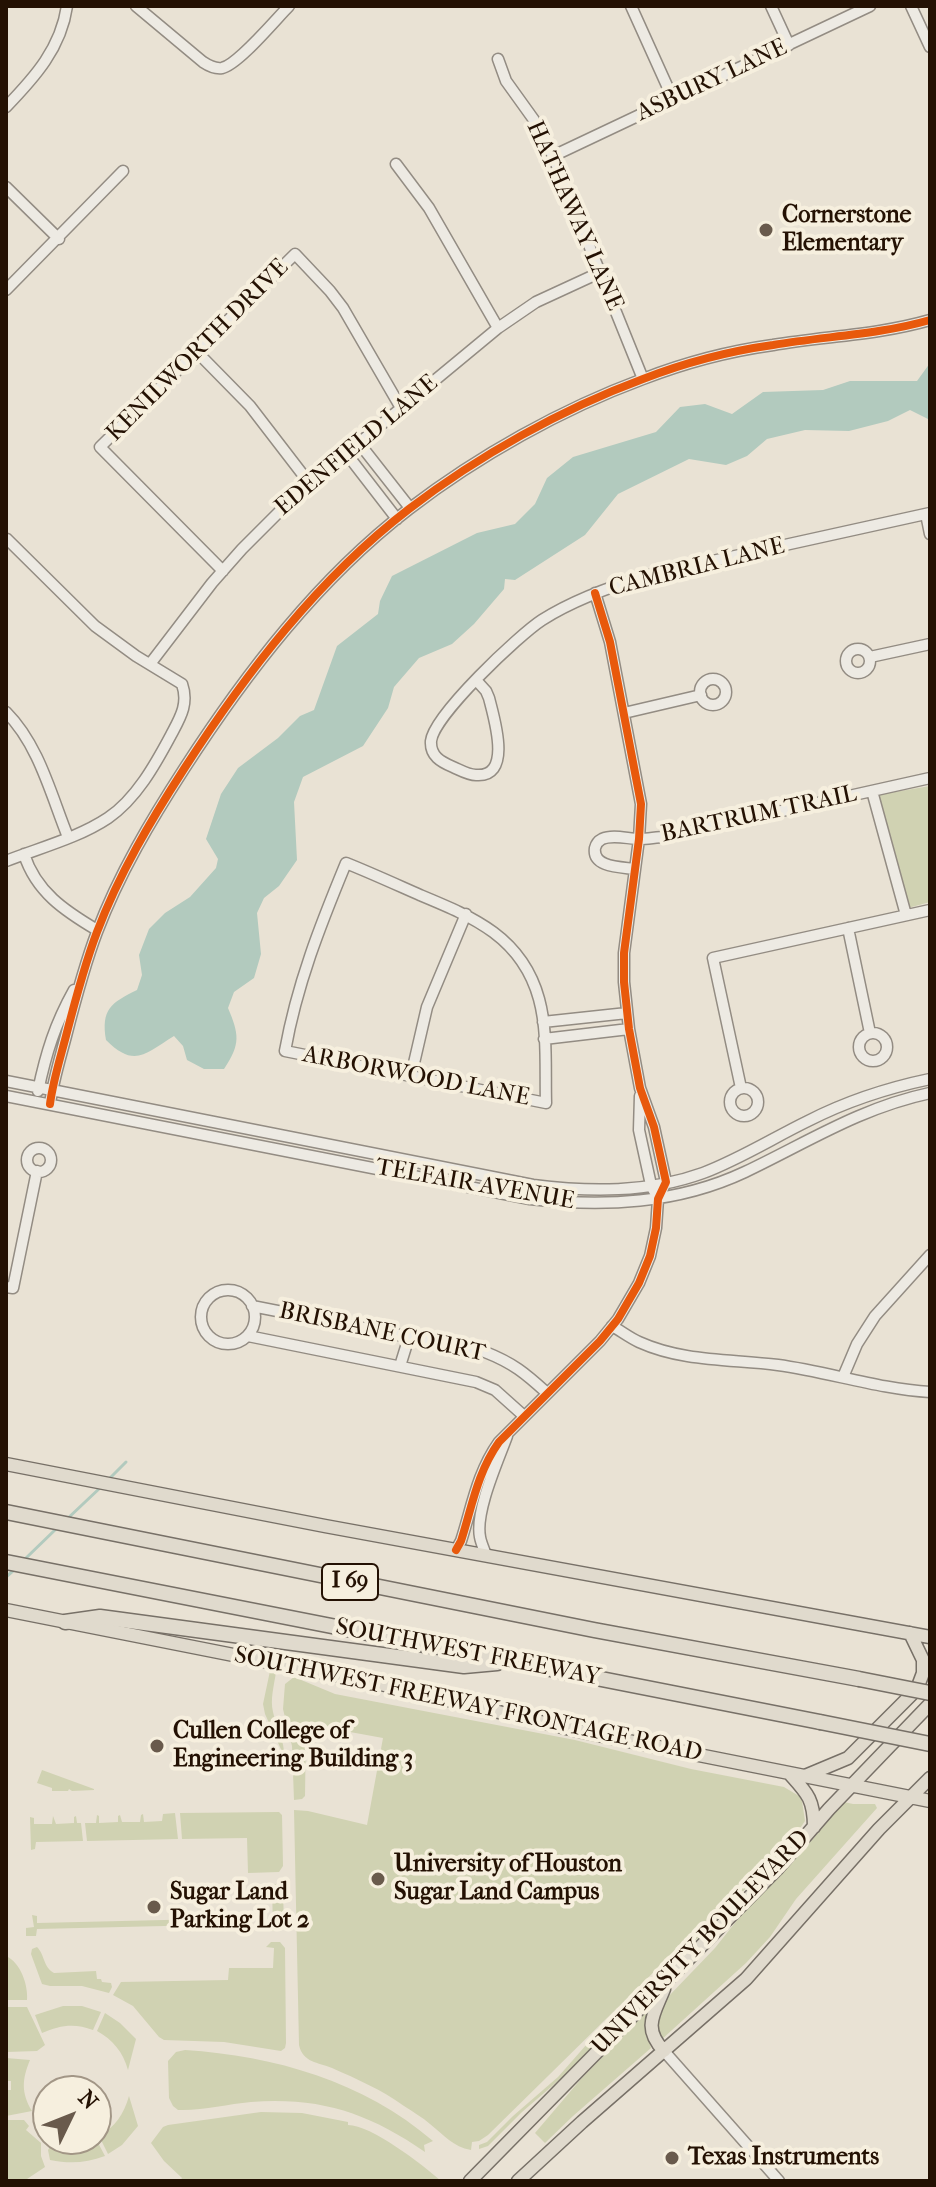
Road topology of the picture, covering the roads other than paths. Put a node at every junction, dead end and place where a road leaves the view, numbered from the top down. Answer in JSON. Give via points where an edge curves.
{"nodes":[{"id":1,"x":67,"y":6,"type":"edge"},
{"id":2,"x":136,"y":6,"type":"edge"},
{"id":3,"x":289,"y":6,"type":"edge"},
{"id":4,"x":631,"y":6,"type":"edge"},
{"id":5,"x":771,"y":6,"type":"edge"},
{"id":6,"x":870,"y":6,"type":"edge"},
{"id":7,"x":911,"y":6,"type":"edge"},
{"id":8,"x":789,"y":45,"type":"junction"},
{"id":9,"x":930,"y":47,"type":"edge"},
{"id":10,"x":498,"y":59,"type":"dead end"},
{"id":11,"x":673,"y":99,"type":"junction"},
{"id":12,"x":6,"y":107,"type":"edge"},
{"id":13,"x":553,"y":156,"type":"junction"},
{"id":14,"x":396,"y":164,"type":"dead end"},
{"id":15,"x":123,"y":171,"type":"dead end"},
{"id":16,"x":6,"y":187,"type":"edge"},
{"id":17,"x":59,"y":239,"type":"junction"},
{"id":18,"x":601,"y":272,"type":"junction"},
{"id":19,"x":6,"y":290,"type":"edge"},
{"id":20,"x":930,"y":320,"type":"edge"},
{"id":21,"x":498,"y":328,"type":"junction"},
{"id":22,"x":197,"y":352,"type":"junction"},
{"id":23,"x":643,"y":379,"type":"junction"},
{"id":24,"x":401,"y":408,"type":"junction"},
{"id":25,"x":359,"y":443,"type":"junction"},
{"id":26,"x":346,"y":453,"type":"junction"},
{"id":27,"x":310,"y":484,"type":"junction"},
{"id":28,"x":410,"y":508,"type":"junction"},
{"id":29,"x":928,"y":514,"type":"edge"},
{"id":30,"x":397,"y":519,"type":"junction"},
{"id":31,"x":930,"y":534,"type":"edge"},
{"id":32,"x":7,"y":540,"type":"edge"},
{"id":33,"x":223,"y":571,"type":"junction"},
{"id":34,"x":595,"y":593,"type":"junction"},
{"id":35,"x":930,"y":644,"type":"edge"},
{"id":36,"x":870,"y":657,"type":"dead end"},
{"id":37,"x":150,"y":664,"type":"junction"},
{"id":38,"x":476,"y":680,"type":"junction"},
{"id":39,"x":701,"y":695,"type":"dead end"},
{"id":40,"x":6,"y":712,"type":"edge"},
{"id":41,"x":624,"y":713,"type":"junction"},
{"id":42,"x":930,"y":778,"type":"edge"},
{"id":43,"x":872,"y":791,"type":"junction"},
{"id":44,"x":68,"y":837,"type":"junction"},
{"id":45,"x":639,"y":839,"type":"junction"},
{"id":46,"x":24,"y":854,"type":"junction"},
{"id":47,"x":6,"y":861,"type":"edge"},
{"id":48,"x":635,"y":869,"type":"junction"},
{"id":49,"x":930,"y":910,"type":"edge"},
{"id":50,"x":466,"y":914,"type":"junction"},
{"id":51,"x":906,"y":915,"type":"junction"},
{"id":52,"x":848,"y":928,"type":"junction"},
{"id":53,"x":97,"y":930,"type":"junction"},
{"id":54,"x":82,"y":974,"type":"junction"},
{"id":55,"x":627,"y":1013,"type":"junction"},
{"id":56,"x":543,"y":1022,"type":"junction"},
{"id":57,"x":629,"y":1029,"type":"junction"},
{"id":58,"x":870,"y":1033,"type":"dead end"},
{"id":59,"x":544,"y":1039,"type":"junction"},
{"id":60,"x":411,"y":1076,"type":"junction"},
{"id":61,"x":930,"y":1079,"type":"edge"},
{"id":62,"x":6,"y":1081,"type":"edge"},
{"id":63,"x":39,"y":1088,"type":"junction"},
{"id":64,"x":640,"y":1088,"type":"junction"},
{"id":65,"x":741,"y":1088,"type":"dead end"},
{"id":66,"x":52,"y":1090,"type":"junction"},
{"id":67,"x":930,"y":1093,"type":"edge"},
{"id":68,"x":6,"y":1096,"type":"edge"},
{"id":69,"x":36,"y":1102,"type":"junction"},
{"id":70,"x":50,"y":1104,"type":"junction"},
{"id":71,"x":37,"y":1171,"type":"dead end"},
{"id":72,"x":666,"y":1182,"type":"junction"},
{"id":73,"x":651,"y":1185,"type":"junction"},
{"id":74,"x":658,"y":1199,"type":"junction"},
{"id":75,"x":930,"y":1255,"type":"edge"},
{"id":76,"x":10,"y":1287,"type":"edge"},
{"id":77,"x":252,"y":1306,"type":"junction"},
{"id":78,"x":612,"y":1326,"type":"junction"},
{"id":79,"x":248,"y":1336,"type":"junction"},
{"id":80,"x":409,"y":1337,"type":"junction"},
{"id":81,"x":400,"y":1366,"type":"junction"},
{"id":82,"x":843,"y":1377,"type":"junction"},
{"id":83,"x":930,"y":1392,"type":"edge"},
{"id":84,"x":547,"y":1393,"type":"junction"},
{"id":85,"x":524,"y":1416,"type":"junction"},
{"id":86,"x":508,"y":1434,"type":"junction"},
{"id":87,"x":6,"y":1464,"type":"edge"},
{"id":88,"x":12,"y":1514,"type":"edge"},
{"id":89,"x":456,"y":1550,"type":"junction"},
{"id":90,"x":486,"y":1555,"type":"junction"},
{"id":91,"x":6,"y":1562,"type":"edge"},
{"id":92,"x":6,"y":1610,"type":"edge"},
{"id":93,"x":65,"y":1622,"type":"junction"},
{"id":94,"x":910,"y":1633,"type":"junction"},
{"id":95,"x":930,"y":1637,"type":"edge"},
{"id":96,"x":511,"y":1661,"type":"junction"},
{"id":97,"x":930,"y":1693,"type":"edge"},
{"id":98,"x":930,"y":1704,"type":"edge"},
{"id":99,"x":930,"y":1744,"type":"edge"},
{"id":100,"x":789,"y":1773,"type":"junction"},
{"id":101,"x":805,"y":1776,"type":"junction"},
{"id":102,"x":930,"y":1778,"type":"edge"},
{"id":103,"x":851,"y":1785,"type":"junction"},
{"id":104,"x":911,"y":1797,"type":"junction"},
{"id":105,"x":930,"y":1801,"type":"edge"},
{"id":106,"x":814,"y":1827,"type":"junction"},
{"id":107,"x":667,"y":1982,"type":"junction"},
{"id":108,"x":664,"y":2051,"type":"junction"},
{"id":109,"x":478,"y":2178,"type":"edge"},
{"id":110,"x":518,"y":2181,"type":"edge"},
{"id":111,"x":779,"y":2181,"type":"edge"}],
"edges":[{"from":1,"to":12,"type":"street","via":[[48,58]]},
{"from":2,"to":3,"type":"street","via":[[203,62],[223,68]]},
{"from":4,"to":11,"type":"street"},
{"from":5,"to":8,"type":"street"},
{"from":6,"to":8,"type":"street","name":"ASBURY LANE"},
{"from":7,"to":9,"type":"street"},
{"from":8,"to":11,"type":"street","name":"ASBURY LANE"},
{"from":10,"to":13,"type":"street","name":"HATHAWAY LANE"},
{"from":11,"to":13,"type":"street","name":"ASBURY LANE"},
{"from":13,"to":18,"type":"street","name":"HATHAWAY LANE"},
{"from":14,"to":21,"type":"street","via":[[443,230]]},
{"from":15,"to":17,"type":"street"},
{"from":16,"to":17,"type":"street"},
{"from":17,"to":19,"type":"street"},
{"from":18,"to":21,"type":"street","name":"EDENFIELD LANE","via":[[536,302]]},
{"from":18,"to":23,"type":"street","name":"HATHAWAY LANE"},
{"from":20,"to":23,"type":"street","via":[[771,345]]},
{"from":21,"to":24,"type":"street","name":"EDENFIELD LANE"},
{"from":22,"to":24,"type":"street","name":"KENILWORTH DRIVE","via":[[295,254],[343,308]]},
{"from":22,"to":27,"type":"street","via":[[250,406]]},
{"from":22,"to":33,"type":"street","name":"KENILWORTH DRIVE","via":[[100,447]]},
{"from":23,"to":28,"type":"street","via":[[522,436]]},
{"from":24,"to":25,"type":"street","name":"EDENFIELD LANE"},
{"from":25,"to":26,"type":"street","name":"EDENFIELD LANE"},
{"from":25,"to":28,"type":"street"},
{"from":26,"to":27,"type":"street","name":"EDENFIELD LANE"},
{"from":26,"to":30,"type":"street"},
{"from":27,"to":33,"type":"street","name":"EDENFIELD LANE"},
{"from":28,"to":30,"type":"street"},
{"from":29,"to":31,"type":"street"},
{"from":29,"to":34,"type":"street","name":"CAMBRIA LANE","via":[[649,575]]},
{"from":30,"to":53,"type":"street","via":[[313,598],[242,685],[143,836]]},
{"from":32,"to":37,"type":"street","via":[[95,626]]},
{"from":33,"to":37,"type":"street","name":"EDENFIELD LANE"},
{"from":34,"to":38,"type":"street","name":"CAMBRIA LANE","via":[[540,621]]},
{"from":34,"to":41,"type":"street"},
{"from":35,"to":36,"type":"street"},
{"from":37,"to":44,"type":"street","via":[[182,684],[182,714],[124,805]]},
{"from":38,"to":38,"type":"street","name":"CAMBRIA LANE","via":[[489,698],[499,751],[498,761],[485,774],[473,775],[442,762],[431,746],[435,730]]},
{"from":39,"to":41,"type":"street"},
{"from":40,"to":44,"type":"street","via":[[32,747]]},
{"from":41,"to":45,"type":"street","via":[[641,804]]},
{"from":42,"to":43,"type":"street","name":"BARTRUM TRAIL"},
{"from":43,"to":45,"type":"street","name":"BARTRUM TRAIL"},
{"from":43,"to":51,"type":"street"},
{"from":44,"to":46,"type":"street"},
{"from":45,"to":48,"type":"street"},
{"from":45,"to":48,"type":"street","name":"BARTRUM TRAIL","via":[[610,838],[595,845],[598,860]]},
{"from":46,"to":47,"type":"street"},
{"from":46,"to":53,"type":"street","via":[[50,898]]},
{"from":48,"to":55,"type":"street","via":[[624,953]]},
{"from":49,"to":51,"type":"street"},
{"from":50,"to":56,"type":"street","via":[[511,946],[533,980]]},
{"from":50,"to":60,"type":"street","via":[[427,1007]]},
{"from":50,"to":60,"type":"street","name":"ARBORWOOD LANE","via":[[346,863],[305,965],[285,1051]]},
{"from":51,"to":52,"type":"street"},
{"from":52,"to":58,"type":"street"},
{"from":52,"to":65,"type":"street","via":[[713,958]]},
{"from":53,"to":54,"type":"street"},
{"from":54,"to":63,"type":"street","via":[[57,1020]]},
{"from":54,"to":66,"type":"street"},
{"from":55,"to":56,"type":"street"},
{"from":55,"to":57,"type":"street"},
{"from":56,"to":59,"type":"street"},
{"from":57,"to":59,"type":"street"},
{"from":57,"to":64,"type":"street"},
{"from":59,"to":60,"type":"street","name":"ARBORWOOD LANE","via":[[546,1103]]},
{"from":61,"to":72,"type":"street","name":"TELFAIR AVENUE","via":[[858,1099],[701,1173]]},
{"from":62,"to":63,"type":"street","name":"TELFAIR AVENUE"},
{"from":63,"to":66,"type":"street","name":"TELFAIR AVENUE"},
{"from":63,"to":69,"type":"street"},
{"from":64,"to":72,"type":"street"},
{"from":64,"to":73,"type":"street","via":[[639,1130]]},
{"from":66,"to":70,"type":"street"},
{"from":66,"to":73,"type":"street","name":"TELFAIR AVENUE","via":[[533,1185],[604,1190]]},
{"from":67,"to":74,"type":"street","name":"TELFAIR AVENUE","via":[[866,1112],[744,1172]]},
{"from":68,"to":69,"type":"street","name":"TELFAIR AVENUE"},
{"from":69,"to":70,"type":"street","name":"TELFAIR AVENUE"},
{"from":70,"to":74,"type":"street","name":"TELFAIR AVENUE","via":[[530,1199],[606,1204]]},
{"from":71,"to":76,"type":"street"},
{"from":72,"to":73,"type":"street","name":"TELFAIR AVENUE"},
{"from":72,"to":74,"type":"street"},
{"from":73,"to":74,"type":"street"},
{"from":74,"to":78,"type":"street","via":[[650,1256]]},
{"from":75,"to":82,"type":"street","via":[[875,1316]]},
{"from":77,"to":79,"type":"street","name":"BRISBANE COURT","via":[[255,1320]]},
{"from":77,"to":79,"type":"street","name":"BRISBANE COURT","via":[[244,1296],[227,1290],[210,1297],[202,1312],[204,1329],[216,1341],[233,1344]]},
{"from":77,"to":80,"type":"street","name":"BRISBANE COURT"},
{"from":78,"to":82,"type":"street","via":[[638,1342],[684,1356]]},
{"from":78,"to":84,"type":"street"},
{"from":79,"to":81,"type":"street","name":"BRISBANE COURT"},
{"from":80,"to":81,"type":"street"},
{"from":80,"to":84,"type":"street","name":"BRISBANE COURT","via":[[506,1360]]},
{"from":81,"to":85,"type":"street","name":"BRISBANE COURT","via":[[476,1382],[495,1390]]},
{"from":82,"to":83,"type":"street"},
{"from":84,"to":85,"type":"street"},
{"from":85,"to":86,"type":"street"},
{"from":86,"to":89,"type":"street","via":[[481,1472]]},
{"from":86,"to":90,"type":"street","via":[[481,1517],[479,1535]]},
{"from":87,"to":89,"type":"main road"},
{"from":88,"to":97,"type":"highway","name":"SOUTHWEST FREEWAY","number":"I 69","bridge":true},
{"from":89,"to":90,"type":"main road"},
{"from":90,"to":94,"type":"main road"},
{"from":91,"to":96,"type":"highway","name":"SOUTHWEST FREEWAY","number":"I 69"},
{"from":92,"to":93,"type":"main road","name":"SOUTHWEST FREEWAY FRONTAGE ROAD"},
{"from":93,"to":96,"type":"highway","via":[[100,1617],[464,1666]]},
{"from":93,"to":100,"type":"main road","name":"SOUTHWEST FREEWAY FRONTAGE ROAD"},
{"from":94,"to":95,"type":"main road"},
{"from":94,"to":101,"type":"main road","via":[[923,1660],[917,1689],[848,1758]]},
{"from":96,"to":99,"type":"highway","name":"SOUTHWEST FREEWAY","number":"I 69","bridge":true},
{"from":98,"to":103,"type":"main road","name":"UNIVERSITY BOULEVARD"},
{"from":100,"to":101,"type":"main road","name":"SOUTHWEST FREEWAY FRONTAGE ROAD"},
{"from":100,"to":106,"type":"main road","via":[[810,1798]]},
{"from":101,"to":103,"type":"main road","name":"SOUTHWEST FREEWAY FRONTAGE ROAD"},
{"from":102,"to":104,"type":"main road","name":"UNIVERSITY BOULEVARD"},
{"from":103,"to":104,"type":"main road","name":"SOUTHWEST FREEWAY FRONTAGE ROAD"},
{"from":103,"to":106,"type":"main road","name":"UNIVERSITY BOULEVARD"},
{"from":104,"to":105,"type":"main road","name":"SOUTHWEST FREEWAY FRONTAGE ROAD"},
{"from":104,"to":108,"type":"main road","name":"UNIVERSITY BOULEVARD","via":[[746,1979]]},
{"from":106,"to":107,"type":"main road","name":"UNIVERSITY BOULEVARD"},
{"from":107,"to":108,"type":"main road","via":[[652,2024],[654,2040]]},
{"from":107,"to":109,"type":"main road","name":"UNIVERSITY BOULEVARD"},
{"from":108,"to":110,"type":"main road","name":"UNIVERSITY BOULEVARD"},
{"from":108,"to":111,"type":"street"}]}
